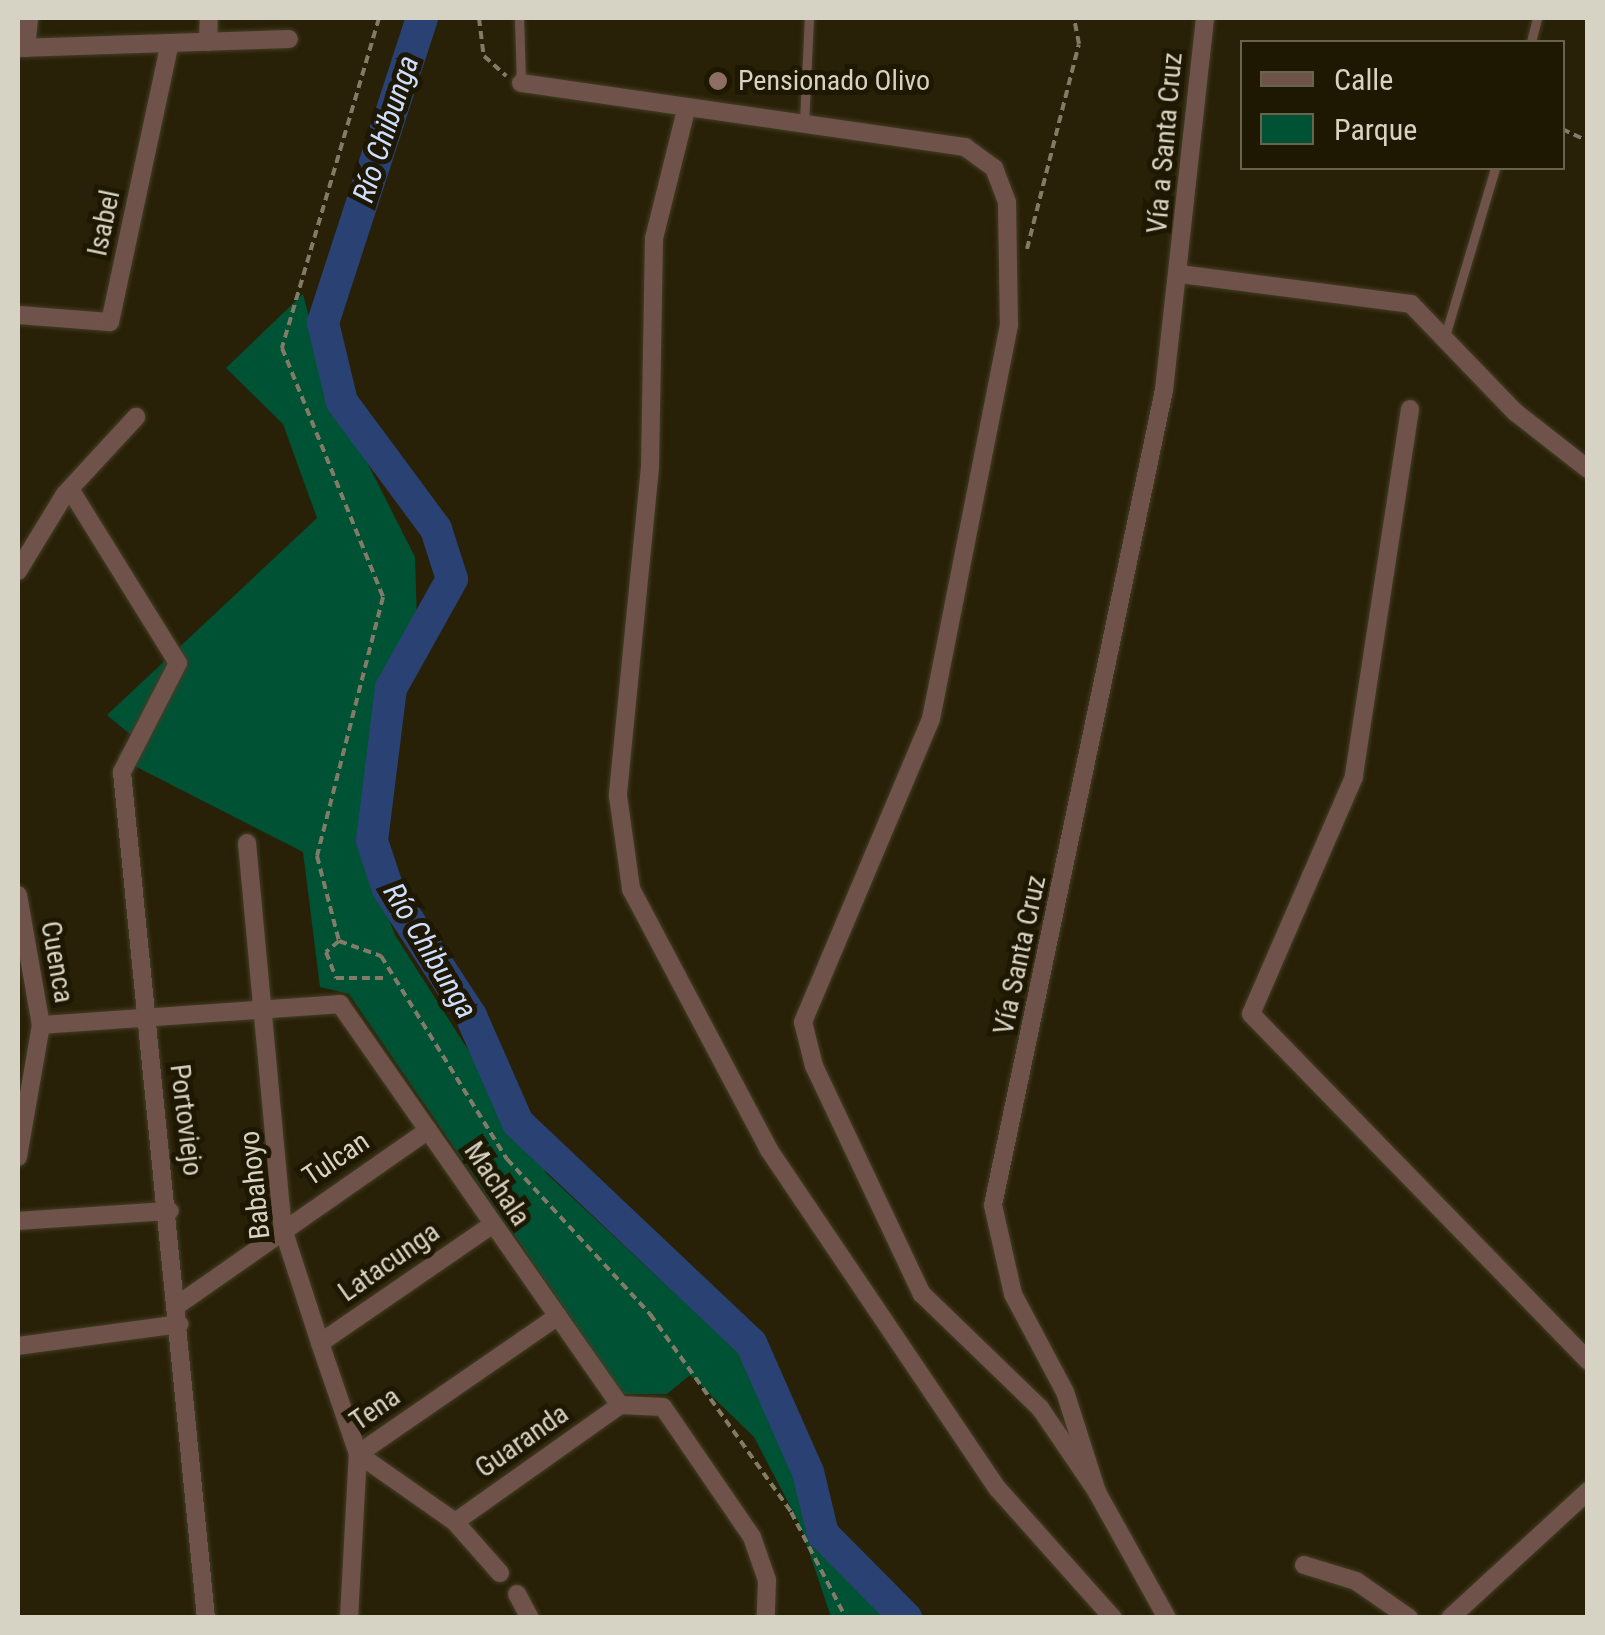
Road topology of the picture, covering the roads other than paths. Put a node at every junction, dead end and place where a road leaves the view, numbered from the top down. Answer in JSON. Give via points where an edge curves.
{"nodes":[{"id":1,"x":29,"y":18,"type":"edge"},
{"id":2,"x":209,"y":18,"type":"edge"},
{"id":3,"x":520,"y":18,"type":"edge"},
{"id":4,"x":810,"y":18,"type":"edge"},
{"id":5,"x":1204,"y":18,"type":"edge"},
{"id":6,"x":289,"y":39,"type":"dead end"},
{"id":7,"x":208,"y":42,"type":"junction"},
{"id":8,"x":170,"y":43,"type":"junction"},
{"id":9,"x":22,"y":48,"type":"edge"},
{"id":10,"x":521,"y":82,"type":"joint"},
{"id":11,"x":686,"y":110,"type":"junction"},
{"id":12,"x":804,"y":126,"type":"junction"},
{"id":13,"x":1495,"y":170,"type":"edge"},
{"id":14,"x":1180,"y":274,"type":"junction"},
{"id":15,"x":18,"y":315,"type":"edge"},
{"id":16,"x":1445,"y":336,"type":"junction"},
{"id":17,"x":1410,"y":409,"type":"dead end"},
{"id":18,"x":136,"y":417,"type":"dead end"},
{"id":19,"x":1588,"y":469,"type":"edge"},
{"id":20,"x":70,"y":489,"type":"junction"},
{"id":21,"x":18,"y":571,"type":"edge"},
{"id":22,"x":248,"y":843,"type":"dead end"},
{"id":23,"x":18,"y":896,"type":"edge"},
{"id":24,"x":268,"y":1013,"type":"junction"},
{"id":25,"x":146,"y":1022,"type":"junction"},
{"id":26,"x":41,"y":1025,"type":"junction"},
{"id":27,"x":428,"y":1130,"type":"junction"},
{"id":28,"x":18,"y":1157,"type":"edge"},
{"id":29,"x":170,"y":1211,"type":"junction"},
{"id":30,"x":18,"y":1221,"type":"edge"},
{"id":31,"x":490,"y":1226,"type":"junction"},
{"id":32,"x":282,"y":1229,"type":"junction"},
{"id":33,"x":179,"y":1304,"type":"junction"},
{"id":34,"x":558,"y":1316,"type":"junction"},
{"id":35,"x":180,"y":1324,"type":"junction"},
{"id":36,"x":320,"y":1343,"type":"junction"},
{"id":37,"x":18,"y":1346,"type":"edge"},
{"id":38,"x":1588,"y":1361,"type":"edge"},
{"id":39,"x":620,"y":1405,"type":"junction"},
{"id":40,"x":358,"y":1454,"type":"junction"},
{"id":41,"x":1588,"y":1491,"type":"edge"},
{"id":42,"x":1097,"y":1492,"type":"junction"},
{"id":43,"x":455,"y":1522,"type":"junction"},
{"id":44,"x":1304,"y":1565,"type":"dead end"},
{"id":45,"x":500,"y":1572,"type":"dead end"},
{"id":46,"x":516,"y":1594,"type":"dead end"},
{"id":47,"x":206,"y":1618,"type":"edge"},
{"id":48,"x":349,"y":1618,"type":"edge"},
{"id":49,"x":530,"y":1618,"type":"edge"},
{"id":50,"x":766,"y":1618,"type":"edge"},
{"id":51,"x":1113,"y":1618,"type":"edge"},
{"id":52,"x":1167,"y":1618,"type":"edge"},
{"id":53,"x":1410,"y":1618,"type":"edge"},
{"id":54,"x":1450,"y":1618,"type":"edge"}],
"edges":[{"from":1,"to":9,"type":"street"},
{"from":2,"to":7,"type":"street"},
{"from":3,"to":10,"type":"lane"},
{"from":4,"to":12,"type":"lane"},
{"from":5,"to":14,"type":"street","name":"Vía a Santa Cruz"},
{"from":6,"to":7,"type":"street"},
{"from":7,"to":8,"type":"street"},
{"from":8,"to":9,"type":"street"},
{"from":8,"to":15,"type":"street","name":"Isabel","via":[[110,322]]},
{"from":10,"to":11,"type":"street"},
{"from":11,"to":12,"type":"street"},
{"from":11,"to":51,"type":"street","via":[[654,238],[650,467],[618,796],[630,889],[780,1166],[998,1489]]},
{"from":12,"to":42,"type":"street","via":[[964,147],[994,168],[1008,202],[1012,280],[931,719],[803,1022],[814,1066],[922,1294],[1040,1408]]},
{"from":13,"to":16,"type":"lane"},
{"from":14,"to":16,"type":"street","via":[[1411,304]]},
{"from":14,"to":42,"type":"street","name":"Vía Santa Cruz","via":[[1116,652],[993,1206],[1013,1294],[1065,1392]]},
{"from":16,"to":19,"type":"street","via":[[1515,412]]},
{"from":17,"to":38,"type":"street","via":[[1354,777],[1251,1014]]},
{"from":18,"to":20,"type":"street"},
{"from":20,"to":21,"type":"street"},
{"from":20,"to":25,"type":"street","name":"Portoviejo","via":[[179,670],[122,772]]},
{"from":22,"to":24,"type":"street","name":"Babahoyo"},
{"from":23,"to":26,"type":"street","name":"Cuenca"},
{"from":24,"to":25,"type":"street","name":"Machala"},
{"from":24,"to":27,"type":"street","name":"Machala","via":[[340,1004]]},
{"from":24,"to":32,"type":"street","name":"Babahoyo"},
{"from":25,"to":26,"type":"street","name":"Machala"},
{"from":25,"to":29,"type":"street","name":"Portoviejo"},
{"from":26,"to":28,"type":"street","name":"Cuenca"},
{"from":27,"to":31,"type":"street","name":"Machala"},
{"from":27,"to":32,"type":"street","name":"Tulcan"},
{"from":29,"to":30,"type":"street"},
{"from":29,"to":33,"type":"street","name":"Portoviejo"},
{"from":31,"to":34,"type":"street","name":"Machala"},
{"from":31,"to":36,"type":"street","name":"Latacunga"},
{"from":32,"to":33,"type":"street","name":"Tulcan"},
{"from":32,"to":36,"type":"street","name":"Babahoyo"},
{"from":33,"to":35,"type":"street","name":"Portoviejo"},
{"from":34,"to":39,"type":"street","name":"Machala"},
{"from":34,"to":40,"type":"street","name":"Tena"},
{"from":35,"to":37,"type":"street"},
{"from":35,"to":47,"type":"street","name":"Portoviejo"},
{"from":36,"to":40,"type":"street","name":"Babahoyo"},
{"from":39,"to":43,"type":"street","name":"Guaranda"},
{"from":39,"to":50,"type":"street","via":[[663,1407],[752,1536],[768,1580]]},
{"from":40,"to":43,"type":"street"},
{"from":40,"to":48,"type":"street","name":"Tena"},
{"from":41,"to":54,"type":"street"},
{"from":42,"to":52,"type":"street","name":"Vía Santa Cruz"},
{"from":43,"to":45,"type":"street"},
{"from":44,"to":53,"type":"street","via":[[1356,1580]]},
{"from":46,"to":49,"type":"street"}]}
